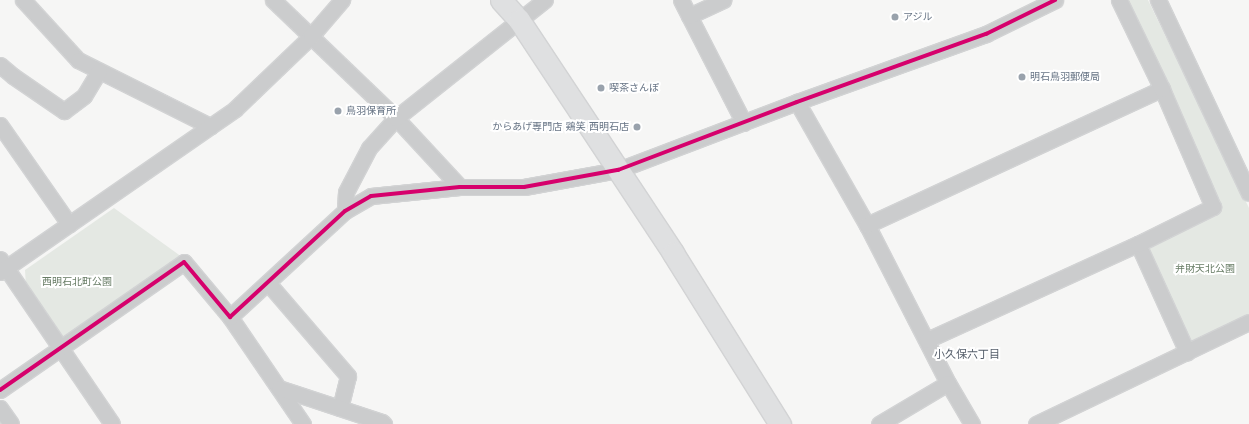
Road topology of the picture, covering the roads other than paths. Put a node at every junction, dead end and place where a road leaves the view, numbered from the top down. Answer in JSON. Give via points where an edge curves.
{"nodes":[{"id":1,"x":23,"y":0,"type":"edge"},
{"id":2,"x":273,"y":0,"type":"edge"},
{"id":3,"x":342,"y":0,"type":"edge"},
{"id":4,"x":501,"y":0,"type":"edge"},
{"id":5,"x":545,"y":0,"type":"edge"},
{"id":6,"x":681,"y":0,"type":"edge"},
{"id":7,"x":723,"y":0,"type":"edge"},
{"id":8,"x":1055,"y":0,"type":"edge"},
{"id":9,"x":1119,"y":0,"type":"edge"},
{"id":10,"x":1158,"y":0,"type":"edge"},
{"id":11,"x":689,"y":16,"type":"junction"},
{"id":12,"x":519,"y":20,"type":"junction"},
{"id":13,"x":311,"y":36,"type":"junction"},
{"id":14,"x":0,"y":65,"type":"edge"},
{"id":15,"x":99,"y":71,"type":"junction"},
{"id":16,"x":1162,"y":89,"type":"junction"},
{"id":17,"x":797,"y":102,"type":"junction"},
{"id":18,"x":396,"y":118,"type":"junction"},
{"id":19,"x":744,"y":123,"type":"junction"},
{"id":20,"x":0,"y":125,"type":"edge"},
{"id":21,"x":210,"y":126,"type":"junction"},
{"id":22,"x":618,"y":170,"type":"junction"},
{"id":23,"x":460,"y":187,"type":"junction"},
{"id":24,"x":1249,"y":192,"type":"edge"},
{"id":25,"x":345,"y":211,"type":"junction"},
{"id":26,"x":69,"y":224,"type":"junction"},
{"id":27,"x":867,"y":225,"type":"junction"},
{"id":28,"x":1138,"y":244,"type":"junction"},
{"id":29,"x":2,"y":266,"type":"edge"},
{"id":30,"x":268,"y":283,"type":"junction"},
{"id":31,"x":230,"y":317,"type":"junction"},
{"id":32,"x":1249,"y":322,"type":"edge"},
{"id":33,"x":927,"y":340,"type":"junction"},
{"id":34,"x":60,"y":348,"type":"junction"},
{"id":35,"x":1187,"y":352,"type":"junction"},
{"id":36,"x":948,"y":383,"type":"junction"},
{"id":37,"x":278,"y":388,"type":"junction"},
{"id":38,"x":0,"y":390,"type":"edge"},
{"id":39,"x":0,"y":408,"type":"edge"},
{"id":40,"x":340,"y":408,"type":"junction"},
{"id":41,"x":11,"y":424,"type":"edge"},
{"id":42,"x":112,"y":424,"type":"edge"},
{"id":43,"x":303,"y":424,"type":"edge"},
{"id":44,"x":384,"y":424,"type":"edge"},
{"id":45,"x":780,"y":424,"type":"edge"},
{"id":46,"x":879,"y":424,"type":"edge"},
{"id":47,"x":972,"y":424,"type":"edge"},
{"id":48,"x":1036,"y":424,"type":"edge"}],
"edges":[{"from":1,"to":15,"type":"street","via":[[78,60]]},
{"from":2,"to":13,"type":"street"},
{"from":3,"to":13,"type":"street"},
{"from":4,"to":12,"type":"street"},
{"from":5,"to":12,"type":"street"},
{"from":6,"to":11,"type":"street"},
{"from":7,"to":11,"type":"street"},
{"from":8,"to":17,"type":"street","via":[[986,34]]},
{"from":9,"to":16,"type":"street"},
{"from":10,"to":24,"type":"street"},
{"from":11,"to":19,"type":"street"},
{"from":12,"to":18,"type":"street"},
{"from":12,"to":22,"type":"street"},
{"from":13,"to":18,"type":"street"},
{"from":13,"to":21,"type":"street","via":[[235,109]]},
{"from":14,"to":15,"type":"street","via":[[64,111],[84,96]]},
{"from":15,"to":21,"type":"street"},
{"from":16,"to":27,"type":"street"},
{"from":16,"to":28,"type":"street","via":[[1213,208]]},
{"from":17,"to":19,"type":"street"},
{"from":17,"to":27,"type":"street"},
{"from":18,"to":23,"type":"street"},
{"from":18,"to":25,"type":"street","via":[[369,148],[346,192]]},
{"from":19,"to":22,"type":"street"},
{"from":20,"to":26,"type":"street"},
{"from":21,"to":26,"type":"street"},
{"from":22,"to":23,"type":"street","via":[[524,187]]},
{"from":22,"to":45,"type":"street","via":[[674,253]]},
{"from":23,"to":25,"type":"street","via":[[371,196]]},
{"from":25,"to":30,"type":"street"},
{"from":26,"to":29,"type":"street"},
{"from":27,"to":33,"type":"street"},
{"from":28,"to":33,"type":"street"},
{"from":28,"to":35,"type":"street"},
{"from":29,"to":34,"type":"street"},
{"from":30,"to":31,"type":"street"},
{"from":30,"to":40,"type":"street","via":[[348,376]]},
{"from":31,"to":34,"type":"street","via":[[184,262]]},
{"from":31,"to":37,"type":"street"},
{"from":32,"to":35,"type":"street"},
{"from":33,"to":36,"type":"street"},
{"from":34,"to":38,"type":"street"},
{"from":34,"to":42,"type":"street"},
{"from":35,"to":48,"type":"street"},
{"from":36,"to":46,"type":"street"},
{"from":36,"to":47,"type":"street"},
{"from":37,"to":40,"type":"street"},
{"from":37,"to":43,"type":"street"},
{"from":39,"to":41,"type":"street"},
{"from":40,"to":44,"type":"street"}]}
